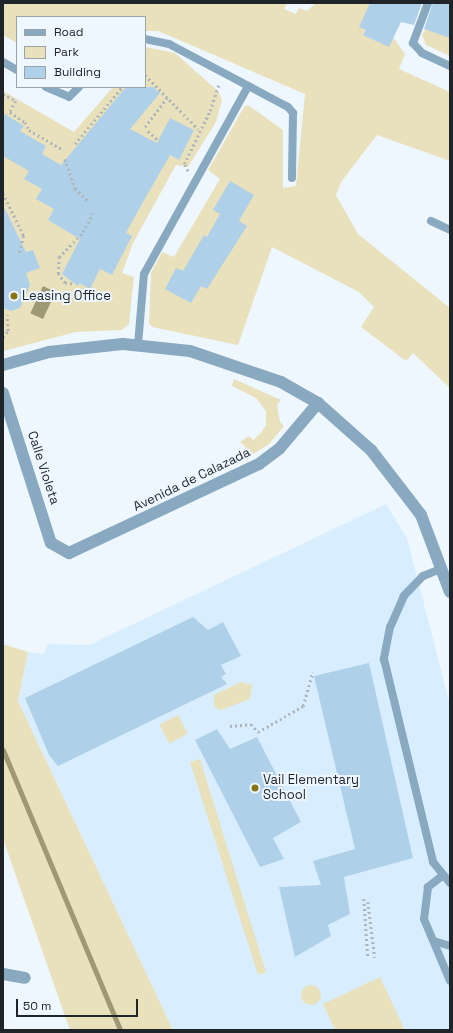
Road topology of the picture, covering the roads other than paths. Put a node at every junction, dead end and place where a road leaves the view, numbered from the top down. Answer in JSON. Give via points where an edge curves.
{"nodes":[{"id":1,"x":428,"y":3,"type":"edge"},
{"id":2,"x":146,"y":39,"type":"edge"},
{"id":3,"x":3,"y":62,"type":"edge"},
{"id":4,"x":450,"y":66,"type":"edge"},
{"id":5,"x":16,"y":69,"type":"edge"},
{"id":6,"x":248,"y":86,"type":"junction"},
{"id":7,"x":48,"y":88,"type":"edge"},
{"id":8,"x":78,"y":88,"type":"edge"},
{"id":9,"x":292,"y":178,"type":"dead end"},
{"id":10,"x":431,"y":221,"type":"dead end"},
{"id":11,"x":450,"y":230,"type":"edge"},
{"id":12,"x":138,"y":345,"type":"junction"},
{"id":13,"x":3,"y":365,"type":"edge"},
{"id":14,"x":3,"y":393,"type":"edge"},
{"id":15,"x":318,"y":403,"type":"junction"},
{"id":16,"x":59,"y":550,"type":"joint"},
{"id":17,"x":443,"y":568,"type":"junction"},
{"id":18,"x":450,"y":592,"type":"edge"},
{"id":19,"x":442,"y":876,"type":"junction"},
{"id":20,"x":450,"y":883,"type":"edge"},
{"id":21,"x":434,"y":941,"type":"junction"},
{"id":22,"x":450,"y":946,"type":"edge"},
{"id":23,"x":3,"y":974,"type":"edge"},
{"id":24,"x":25,"y":978,"type":"dead end"},
{"id":25,"x":450,"y":982,"type":"edge"}],
"edges":[{"from":1,"to":4,"type":"lane","via":[[413,43],[422,53]]},
{"from":2,"to":6,"type":"lane","via":[[169,44]]},
{"from":3,"to":5,"type":"lane"},
{"from":6,"to":9,"type":"lane","via":[[288,107],[293,113]]},
{"from":6,"to":12,"type":"lane","via":[[144,274]]},
{"from":7,"to":8,"type":"lane","via":[[69,97]]},
{"from":10,"to":11,"type":"lane"},
{"from":12,"to":13,"type":"street","via":[[86,346]]},
{"from":12,"to":15,"type":"street","via":[[190,351],[225,360],[281,382]]},
{"from":14,"to":16,"type":"street","name":"Calle Violeta","via":[[47,533]]},
{"from":15,"to":16,"type":"street","name":"Avenida de Calazada","via":[[280,448],[259,464],[80,550],[69,553]]},
{"from":15,"to":17,"type":"street","via":[[371,450],[421,514]]},
{"from":17,"to":18,"type":"street"},
{"from":17,"to":19,"type":"lane","via":[[423,576],[404,596],[390,627],[384,659],[433,862]]},
{"from":19,"to":20,"type":"lane"},
{"from":19,"to":21,"type":"lane","via":[[428,887],[424,919]]},
{"from":21,"to":22,"type":"lane"},
{"from":21,"to":25,"type":"lane"},
{"from":23,"to":24,"type":"street"}]}
